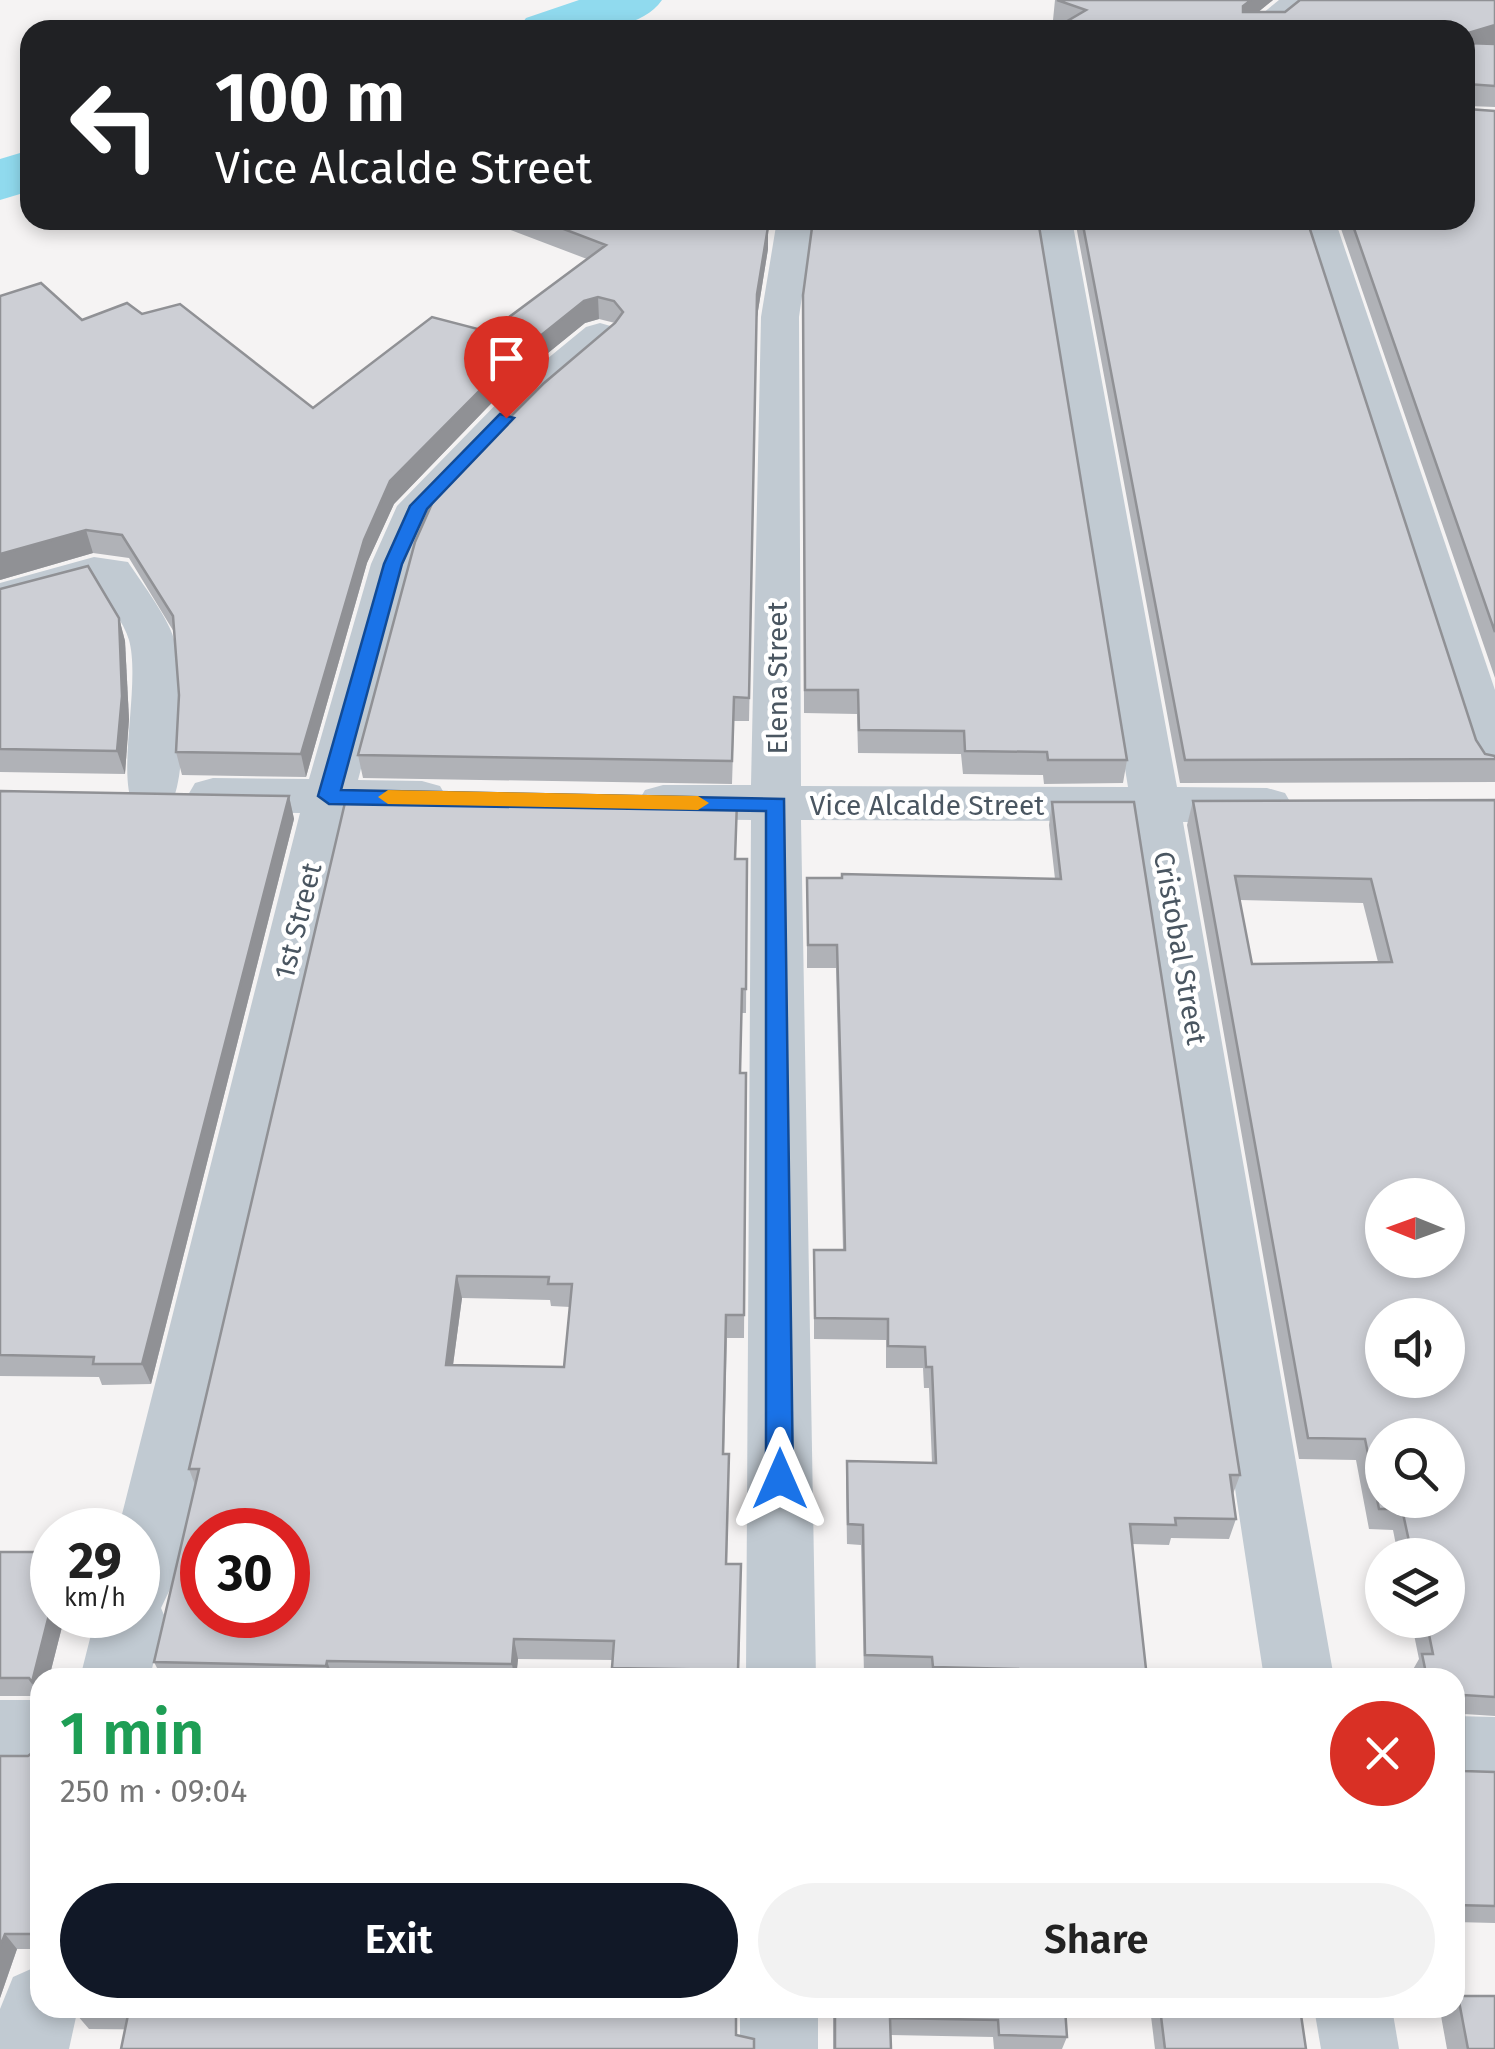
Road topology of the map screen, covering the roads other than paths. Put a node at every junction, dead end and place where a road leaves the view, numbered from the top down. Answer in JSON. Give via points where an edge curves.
{"nodes":[{"id":1,"x":1300,"y":0,"type":"edge"},
{"id":2,"x":1272,"y":20,"type":"edge"},
{"id":3,"x":781,"y":230,"type":"edge"},
{"id":4,"x":1056,"y":230,"type":"edge"},
{"id":5,"x":1320,"y":230,"type":"edge"},
{"id":6,"x":600,"y":335,"type":"edge"},
{"id":7,"x":0,"y":597,"type":"edge"},
{"id":8,"x":1488,"y":790,"type":"edge"},
{"id":9,"x":329,"y":796,"type":"junction"},
{"id":10,"x":465,"y":799,"type":"edge"},
{"id":11,"x":620,"y":802,"type":"edge"},
{"id":12,"x":776,"y":804,"type":"junction"},
{"id":13,"x":1315,"y":805,"type":"edge"},
{"id":14,"x":1156,"y":806,"type":"junction"},
{"id":15,"x":157,"y":1508,"type":"edge"},
{"id":16,"x":125,"y":1638,"type":"edge"},
{"id":17,"x":117,"y":1668,"type":"edge"},
{"id":18,"x":781,"y":1668,"type":"edge"},
{"id":19,"x":1297,"y":1668,"type":"edge"},
{"id":20,"x":0,"y":1735,"type":"edge"},
{"id":21,"x":30,"y":1735,"type":"edge"},
{"id":22,"x":1465,"y":1751,"type":"edge"},
{"id":23,"x":1495,"y":1752,"type":"edge"},
{"id":24,"x":37,"y":2018,"type":"edge"},
{"id":25,"x":780,"y":2018,"type":"edge"},
{"id":26,"x":1355,"y":2018,"type":"edge"},
{"id":27,"x":30,"y":2049,"type":"edge"},
{"id":28,"x":779,"y":2049,"type":"edge"},
{"id":29,"x":1360,"y":2049,"type":"edge"}],
"edges":[{"from":1,"to":2,"type":"street"},
{"from":3,"to":12,"type":"street","name":"Elena Street"},
{"from":4,"to":14,"type":"street","name":"Cristobal Street"},
{"from":5,"to":8,"type":"street"},
{"from":6,"to":9,"type":"street","name":"1st Street","via":[[528,395],[418,506],[393,564]]},
{"from":7,"to":9,"type":"street","via":[[112,572],[152,640],[157,719],[133,794]]},
{"from":9,"to":10,"type":"street"},
{"from":9,"to":15,"type":"street","name":"1st Street"},
{"from":11,"to":12,"type":"street","name":"Vice Alcalde Street"},
{"from":12,"to":14,"type":"street","name":"Vice Alcalde Street"},
{"from":12,"to":18,"type":"street","name":"Elena Street"},
{"from":13,"to":14,"type":"street","name":"Vice Alcalde Street"},
{"from":14,"to":19,"type":"street","name":"Cristobal Street"},
{"from":16,"to":17,"type":"street"},
{"from":20,"to":21,"type":"street"},
{"from":22,"to":23,"type":"street"},
{"from":24,"to":27,"type":"street"},
{"from":25,"to":28,"type":"street"},
{"from":26,"to":29,"type":"street"}]}
